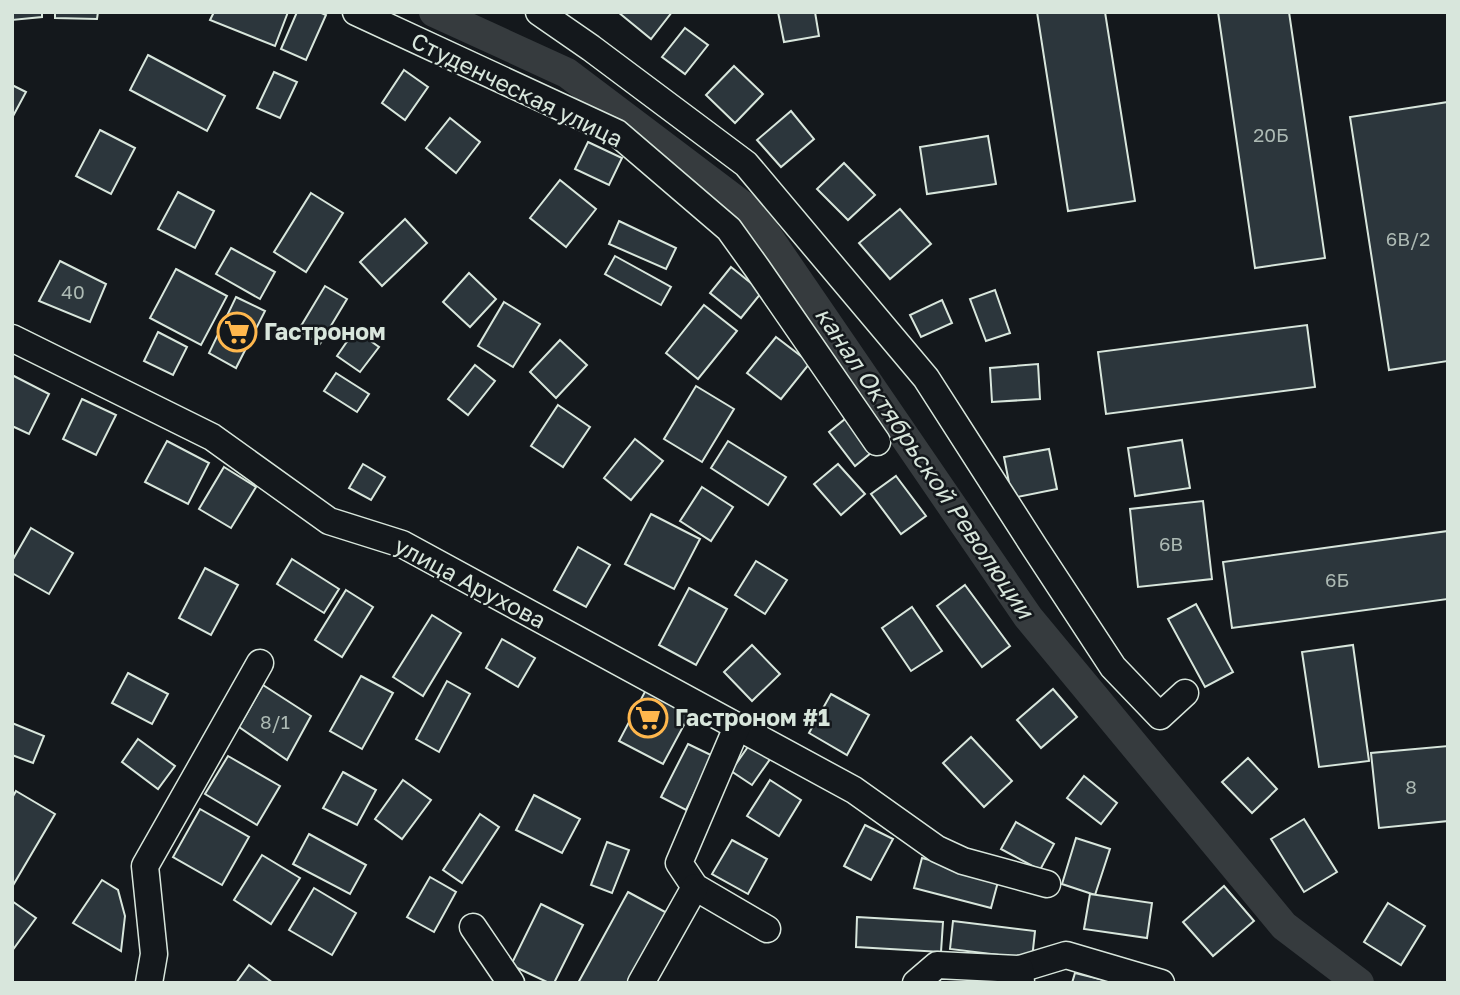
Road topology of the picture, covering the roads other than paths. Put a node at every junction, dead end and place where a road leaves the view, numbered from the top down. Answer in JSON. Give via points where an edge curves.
{"nodes":[{"id":1,"x":356,"y":12,"type":"edge"},
{"id":2,"x":539,"y":12,"type":"edge"},
{"id":3,"x":12,"y":338,"type":"edge"},
{"id":4,"x":877,"y":442,"type":"dead end"},
{"id":5,"x":260,"y":663,"type":"dead end"},
{"id":6,"x":1185,"y":693,"type":"dead end"},
{"id":7,"x":737,"y":727,"type":"junction"},
{"id":8,"x":1047,"y":884,"type":"dead end"},
{"id":9,"x":695,"y":887,"type":"junction"},
{"id":10,"x":473,"y":927,"type":"dead end"},
{"id":11,"x":767,"y":929,"type":"dead end"},
{"id":12,"x":1021,"y":976,"type":"edge"},
{"id":13,"x":149,"y":983,"type":"edge"},
{"id":14,"x":511,"y":983,"type":"edge"},
{"id":15,"x":641,"y":983,"type":"edge"},
{"id":16,"x":916,"y":983,"type":"edge"},
{"id":17,"x":1161,"y":983,"type":"edge"}],
"edges":[{"from":1,"to":4,"type":"street","name":"Студенческая улица","via":[[617,133],[729,229]]},
{"from":2,"to":6,"type":"street","via":[[746,164],[926,378],[1113,667],[1160,716]]},
{"from":3,"to":7,"type":"street","name":"улица Арухова","via":[[212,437],[329,521],[402,544]]},
{"from":5,"to":13,"type":"street","via":[[145,866],[153,954]]},
{"from":7,"to":8,"type":"street","name":"улица Арухова","via":[[854,790],[936,849]]},
{"from":7,"to":9,"type":"street","via":[[679,863]]},
{"from":9,"to":11,"type":"street"},
{"from":9,"to":15,"type":"street"},
{"from":10,"to":14,"type":"street"},
{"from":12,"to":16,"type":"street","via":[[937,965]]},
{"from":12,"to":17,"type":"street","via":[[1066,955]]}]}
